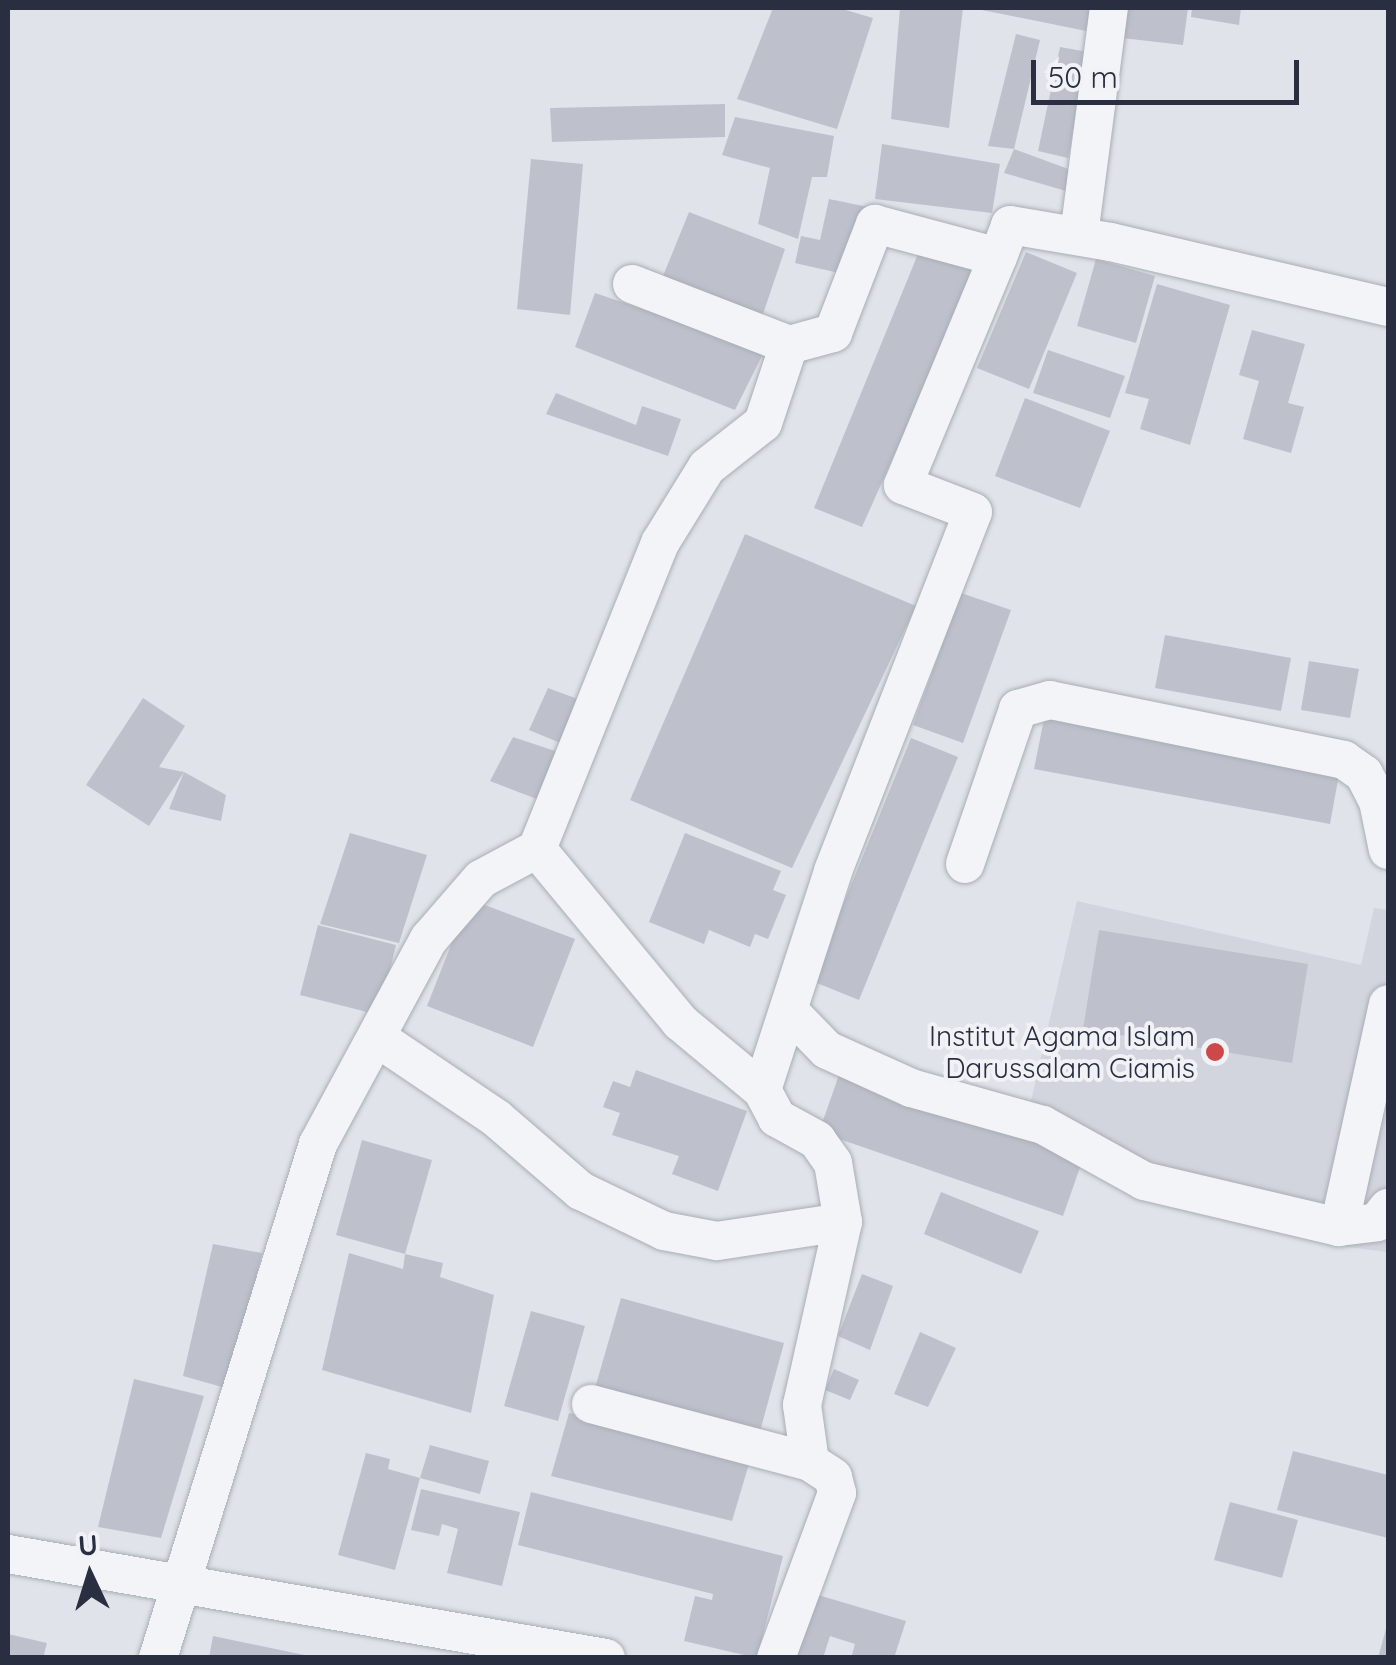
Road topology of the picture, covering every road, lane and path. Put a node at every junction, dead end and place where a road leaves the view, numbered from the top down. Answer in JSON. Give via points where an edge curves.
{"nodes":[{"id":1,"x":1110,"y":8,"type":"edge"},
{"id":2,"x":1079,"y":235,"type":"junction"},
{"id":3,"x":998,"y":257,"type":"junction"},
{"id":4,"x":632,"y":284,"type":"dead end"},
{"id":5,"x":1388,"y":307,"type":"edge"},
{"id":6,"x":789,"y":345,"type":"junction"},
{"id":7,"x":536,"y":849,"type":"junction"},
{"id":8,"x":1388,"y":850,"type":"edge"},
{"id":9,"x":964,"y":864,"type":"dead end"},
{"id":10,"x":1388,"y":1004,"type":"edge"},
{"id":11,"x":789,"y":1011,"type":"junction"},
{"id":12,"x":379,"y":1039,"type":"junction"},
{"id":13,"x":762,"y":1090,"type":"junction"},
{"id":14,"x":1388,"y":1208,"type":"edge"},
{"id":15,"x":832,"y":1223,"type":"junction"},
{"id":16,"x":1339,"y":1227,"type":"junction"},
{"id":17,"x":591,"y":1404,"type":"dead end"},
{"id":18,"x":810,"y":1462,"type":"junction"},
{"id":19,"x":8,"y":1554,"type":"edge"},
{"id":20,"x":185,"y":1582,"type":"junction"},
{"id":21,"x":158,"y":1658,"type":"edge"},
{"id":22,"x":606,"y":1658,"type":"edge"},
{"id":23,"x":776,"y":1658,"type":"edge"}],
"edges":[{"from":1,"to":2,"type":"street"},
{"from":2,"to":3,"type":"street","via":[[1010,225]]},
{"from":2,"to":5,"type":"street"},
{"from":3,"to":6,"type":"street","via":[[876,224],[833,333]]},
{"from":3,"to":11,"type":"street","via":[[903,485],[973,512],[833,871]]},
{"from":4,"to":6,"type":"street"},
{"from":6,"to":7,"type":"street","via":[[762,423],[707,467],[660,542]]},
{"from":7,"to":12,"type":"street","via":[[481,879],[429,939]]},
{"from":7,"to":13,"type":"street","via":[[680,1022]]},
{"from":8,"to":9,"type":"street","via":[[1378,801],[1364,774],[1344,760],[1050,700],[1018,709]]},
{"from":10,"to":16,"type":"street"},
{"from":11,"to":13,"type":"street"},
{"from":11,"to":16,"type":"street","via":[[827,1050],[911,1088],[1042,1125],[1144,1180]]},
{"from":12,"to":15,"type":"street","via":[[496,1118],[581,1191],[633,1218],[717,1241]]},
{"from":12,"to":20,"type":"street","via":[[318,1144]]},
{"from":13,"to":15,"type":"street","via":[[778,1118],[818,1140],[833,1162]]},
{"from":14,"to":16,"type":"street","via":[[1377,1222]]},
{"from":15,"to":18,"type":"street","via":[[802,1406]]},
{"from":17,"to":18,"type":"street"},
{"from":18,"to":23,"type":"street","via":[[833,1478],[837,1492]]},
{"from":19,"to":20,"type":"street"},
{"from":20,"to":21,"type":"street"},
{"from":20,"to":22,"type":"street"}]}
